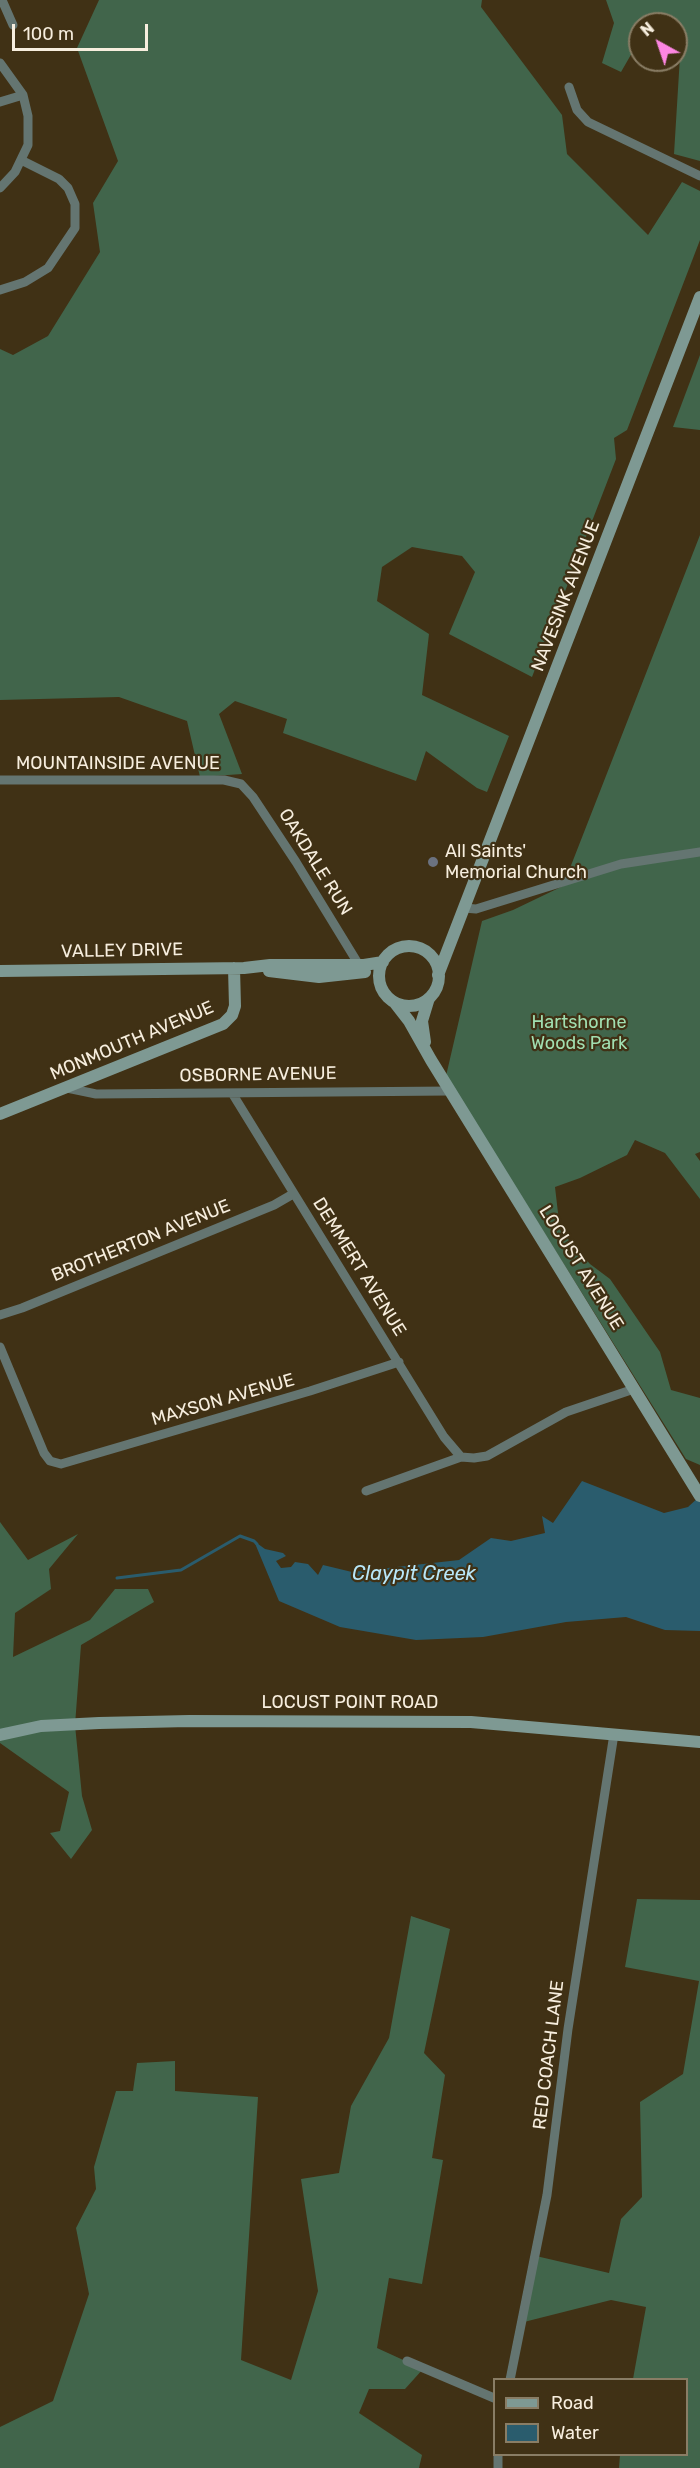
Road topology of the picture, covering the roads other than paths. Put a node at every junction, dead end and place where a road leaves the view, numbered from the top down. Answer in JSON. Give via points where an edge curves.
{"nodes":[{"id":1,"x":2,"y":0,"type":"edge"},
{"id":2,"x":14,"y":25,"type":"dead end"},
{"id":3,"x":0,"y":63,"type":"edge"},
{"id":4,"x":569,"y":87,"type":"dead end"},
{"id":5,"x":23,"y":96,"type":"junction"},
{"id":6,"x":0,"y":102,"type":"edge"},
{"id":7,"x":21,"y":160,"type":"junction"},
{"id":8,"x":700,"y":176,"type":"edge"},
{"id":9,"x":0,"y":188,"type":"edge"},
{"id":10,"x":0,"y":290,"type":"edge"},
{"id":11,"x":700,"y":297,"type":"edge"},
{"id":12,"x":0,"y":780,"type":"edge"},
{"id":13,"x":237,"y":782,"type":"joint"},
{"id":14,"x":700,"y":852,"type":"edge"},
{"id":15,"x":464,"y":908,"type":"junction"},
{"id":16,"x":427,"y":953,"type":"junction"},
{"id":17,"x":383,"y":962,"type":"junction"},
{"id":18,"x":360,"y":965,"type":"junction"},
{"id":19,"x":239,"y":968,"type":"junction"},
{"id":20,"x":0,"y":971,"type":"edge"},
{"id":21,"x":438,"y":975,"type":"junction"},
{"id":22,"x":380,"y":980,"type":"junction"},
{"id":23,"x":430,"y":998,"type":"junction"},
{"id":24,"x":395,"y":1003,"type":"junction"},
{"id":25,"x":431,"y":1060,"type":"junction"},
{"id":26,"x":67,"y":1088,"type":"junction"},
{"id":27,"x":450,"y":1091,"type":"junction"},
{"id":28,"x":232,"y":1092,"type":"junction"},
{"id":29,"x":0,"y":1114,"type":"edge"},
{"id":30,"x":293,"y":1194,"type":"junction"},
{"id":31,"x":0,"y":1315,"type":"edge"},
{"id":32,"x":0,"y":1347,"type":"edge"},
{"id":33,"x":399,"y":1362,"type":"junction"},
{"id":34,"x":634,"y":1389,"type":"junction"},
{"id":35,"x":461,"y":1457,"type":"junction"},
{"id":36,"x":366,"y":1491,"type":"dead end"},
{"id":37,"x":697,"y":1491,"type":"edge"},
{"id":38,"x":614,"y":1734,"type":"junction"},
{"id":39,"x":0,"y":1735,"type":"edge"},
{"id":40,"x":700,"y":1742,"type":"edge"},
{"id":41,"x":407,"y":2361,"type":"dead end"},
{"id":42,"x":510,"y":2378,"type":"edge"},
{"id":43,"x":493,"y":2397,"type":"edge"}],
"edges":[{"from":1,"to":2,"type":"street"},
{"from":3,"to":5,"type":"street"},
{"from":4,"to":8,"type":"street","via":[[577,110],[588,122]]},
{"from":5,"to":6,"type":"street"},
{"from":5,"to":7,"type":"street","via":[[28,146]]},
{"from":7,"to":9,"type":"street"},
{"from":7,"to":10,"type":"street","via":[[59,179],[68,189],[75,204],[75,228],[48,268],[25,282]]},
{"from":11,"to":15,"type":"main road","name":"NAVESINK AVENUE"},
{"from":12,"to":13,"type":"street","name":"MOUNTAINSIDE AVENUE"},
{"from":13,"to":18,"type":"street","name":"OAKDALE RUN","via":[[254,797]]},
{"from":14,"to":15,"type":"street","via":[[621,864],[476,909]]},
{"from":15,"to":16,"type":"main road","name":"NAVESINK AVENUE","via":[[441,948]]},
{"from":15,"to":21,"type":"main road","name":"NAVESINK AVENUE"},
{"from":16,"to":17,"type":"main road","via":[[402,947]]},
{"from":16,"to":21,"type":"main road"},
{"from":17,"to":18,"type":"main road","name":"VALLEY DRIVE"},
{"from":17,"to":22,"type":"main road"},
{"from":18,"to":19,"type":"main road","name":"VALLEY DRIVE","via":[[270,964]]},
{"from":19,"to":20,"type":"main road","name":"VALLEY DRIVE"},
{"from":19,"to":22,"type":"main road","name":"VALLEY DRIVE","via":[[309,976],[363,972]]},
{"from":19,"to":26,"type":"main road","name":"MONMOUTH AVENUE","via":[[235,1006],[223,1024]]},
{"from":21,"to":23,"type":"main road"},
{"from":22,"to":24,"type":"main road","via":[[384,993]]},
{"from":23,"to":24,"type":"main road","via":[[415,1006]]},
{"from":23,"to":25,"type":"main road","name":"LOCUST AVENUE","via":[[422,1021]]},
{"from":24,"to":25,"type":"main road","name":"LOCUST AVENUE"},
{"from":25,"to":27,"type":"main road","name":"LOCUST AVENUE"},
{"from":26,"to":28,"type":"street","name":"OSBORNE AVENUE","via":[[96,1094]]},
{"from":26,"to":29,"type":"main road","name":"MONMOUTH AVENUE"},
{"from":27,"to":28,"type":"street","name":"OSBORNE AVENUE"},
{"from":27,"to":34,"type":"main road","name":"LOCUST AVENUE"},
{"from":28,"to":30,"type":"street","name":"DEMMERT AVENUE"},
{"from":30,"to":31,"type":"street","name":"BROTHERTON AVENUE"},
{"from":30,"to":33,"type":"street","name":"DEMMERT AVENUE"},
{"from":32,"to":33,"type":"street","name":"MAXSON AVENUE","via":[[44,1453],[55,1463]]},
{"from":33,"to":35,"type":"street","name":"DEMMERT AVENUE","via":[[444,1437]]},
{"from":34,"to":35,"type":"street","via":[[567,1412],[487,1456]]},
{"from":34,"to":37,"type":"main road","name":"LOCUST AVENUE"},
{"from":35,"to":36,"type":"street"},
{"from":38,"to":39,"type":"main road","name":"LOCUST POINT ROAD","via":[[471,1722],[189,1721],[41,1726]]},
{"from":38,"to":40,"type":"main road","name":"LOCUST POINT ROAD"},
{"from":38,"to":42,"type":"street","name":"RED COACH LANE","via":[[568,2029],[547,2195]]},
{"from":41,"to":43,"type":"street"}]}
